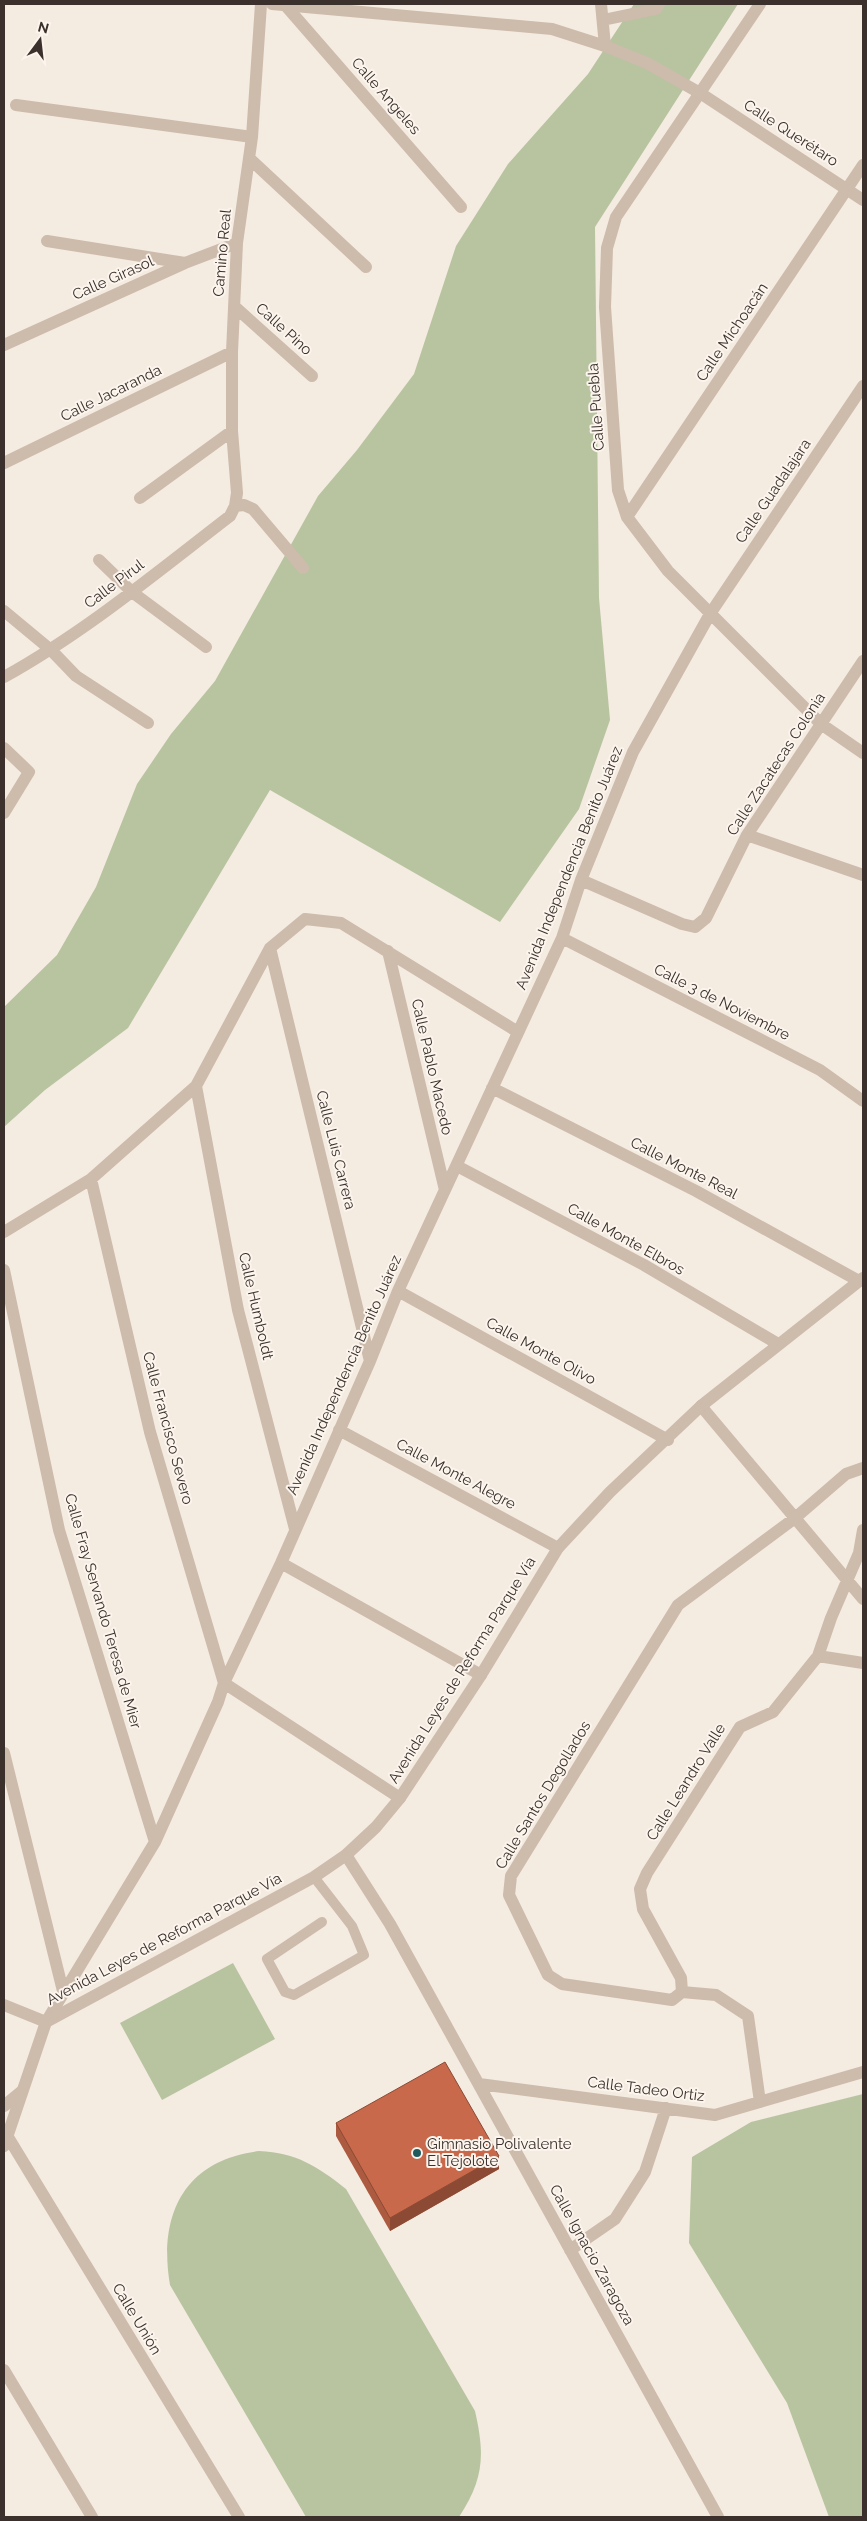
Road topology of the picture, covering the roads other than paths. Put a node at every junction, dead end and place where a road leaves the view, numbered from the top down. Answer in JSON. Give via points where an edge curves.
{"nodes":[{"id":1,"x":261,"y":4,"type":"edge"},
{"id":2,"x":272,"y":4,"type":"edge"},
{"id":3,"x":601,"y":4,"type":"edge"},
{"id":4,"x":659,"y":4,"type":"edge"},
{"id":5,"x":760,"y":4,"type":"edge"},
{"id":6,"x":286,"y":6,"type":"junction"},
{"id":7,"x":603,"y":20,"type":"junction"},
{"id":8,"x":605,"y":46,"type":"junction"},
{"id":9,"x":700,"y":93,"type":"junction"},
{"id":10,"x":16,"y":105,"type":"dead end"},
{"id":11,"x":252,"y":137,"type":"junction"},
{"id":12,"x":250,"y":159,"type":"junction"},
{"id":13,"x":863,"y":165,"type":"edge"},
{"id":14,"x":848,"y":190,"type":"junction"},
{"id":15,"x":863,"y":200,"type":"edge"},
{"id":16,"x":462,"y":207,"type":"dead end"},
{"id":17,"x":47,"y":241,"type":"dead end"},
{"id":18,"x":236,"y":242,"type":"junction"},
{"id":19,"x":185,"y":263,"type":"junction"},
{"id":20,"x":366,"y":267,"type":"dead end"},
{"id":21,"x":234,"y":306,"type":"junction"},
{"id":22,"x":4,"y":345,"type":"edge"},
{"id":23,"x":232,"y":352,"type":"junction"},
{"id":24,"x":312,"y":376,"type":"dead end"},
{"id":25,"x":863,"y":386,"type":"edge"},
{"id":26,"x":232,"y":431,"type":"junction"},
{"id":27,"x":4,"y":463,"type":"edge"},
{"id":28,"x":140,"y":498,"type":"dead end"},
{"id":29,"x":235,"y":506,"type":"junction"},
{"id":30,"x":627,"y":517,"type":"junction"},
{"id":31,"x":99,"y":560,"type":"dead end"},
{"id":32,"x":303,"y":568,"type":"dead end"},
{"id":33,"x":132,"y":592,"type":"junction"},
{"id":34,"x":4,"y":611,"type":"edge"},
{"id":35,"x":710,"y":614,"type":"junction"},
{"id":36,"x":206,"y":647,"type":"dead end"},
{"id":37,"x":51,"y":650,"type":"junction"},
{"id":38,"x":863,"y":660,"type":"edge"},
{"id":39,"x":4,"y":677,"type":"edge"},
{"id":40,"x":148,"y":723,"type":"dead end"},
{"id":41,"x":822,"y":724,"type":"junction"},
{"id":42,"x":4,"y":748,"type":"edge"},
{"id":43,"x":863,"y":753,"type":"edge"},
{"id":44,"x":4,"y":813,"type":"edge"},
{"id":45,"x":747,"y":835,"type":"junction"},
{"id":46,"x":863,"y":875,"type":"edge"},
{"id":47,"x":581,"y":880,"type":"junction"},
{"id":48,"x":562,"y":938,"type":"junction"},
{"id":49,"x":270,"y":948,"type":"junction"},
{"id":50,"x":388,"y":951,"type":"junction"},
{"id":51,"x":518,"y":1032,"type":"junction"},
{"id":52,"x":196,"y":1086,"type":"junction"},
{"id":53,"x":492,"y":1088,"type":"junction"},
{"id":54,"x":863,"y":1101,"type":"edge"},
{"id":55,"x":457,"y":1166,"type":"junction"},
{"id":56,"x":91,"y":1179,"type":"junction"},
{"id":57,"x":445,"y":1190,"type":"junction"},
{"id":58,"x":4,"y":1232,"type":"edge"},
{"id":59,"x":4,"y":1270,"type":"edge"},
{"id":60,"x":861,"y":1280,"type":"edge"},
{"id":61,"x":398,"y":1291,"type":"junction"},
{"id":62,"x":778,"y":1344,"type":"junction"},
{"id":63,"x":370,"y":1361,"type":"junction"},
{"id":64,"x":701,"y":1406,"type":"junction"},
{"id":65,"x":339,"y":1430,"type":"junction"},
{"id":66,"x":668,"y":1440,"type":"junction"},
{"id":67,"x":863,"y":1468,"type":"edge"},
{"id":68,"x":795,"y":1518,"type":"junction"},
{"id":69,"x":294,"y":1529,"type":"junction"},
{"id":70,"x":863,"y":1530,"type":"edge"},
{"id":71,"x":558,"y":1548,"type":"junction"},
{"id":72,"x":281,"y":1563,"type":"junction"},
{"id":73,"x":846,"y":1582,"type":"junction"},
{"id":74,"x":863,"y":1599,"type":"edge"},
{"id":75,"x":818,"y":1656,"type":"junction"},
{"id":76,"x":863,"y":1663,"type":"edge"},
{"id":77,"x":481,"y":1676,"type":"junction"},
{"id":78,"x":224,"y":1683,"type":"junction"},
{"id":79,"x":4,"y":1753,"type":"edge"},
{"id":80,"x":400,"y":1798,"type":"junction"},
{"id":81,"x":155,"y":1842,"type":"junction"},
{"id":82,"x":346,"y":1855,"type":"junction"},
{"id":83,"x":314,"y":1876,"type":"junction"},
{"id":84,"x":322,"y":1922,"type":"dead end"},
{"id":85,"x":63,"y":1991,"type":"junction"},
{"id":86,"x":682,"y":1992,"type":"junction"},
{"id":87,"x":4,"y":2005,"type":"edge"},
{"id":88,"x":46,"y":2022,"type":"junction"},
{"id":89,"x":863,"y":2072,"type":"edge"},
{"id":90,"x":479,"y":2084,"type":"junction"},
{"id":91,"x":21,"y":2092,"type":"junction"},
{"id":92,"x":760,"y":2102,"type":"junction"},
{"id":93,"x":4,"y":2106,"type":"edge"},
{"id":94,"x":666,"y":2108,"type":"junction"},
{"id":95,"x":5,"y":2139,"type":"edge"},
{"id":96,"x":570,"y":2250,"type":"junction"},
{"id":97,"x":4,"y":2370,"type":"edge"},
{"id":98,"x":92,"y":2517,"type":"edge"},
{"id":99,"x":239,"y":2517,"type":"edge"},
{"id":100,"x":718,"y":2517,"type":"edge"}],
"edges":[{"from":1,"to":11,"type":"street","name":"Camino Real"},
{"from":2,"to":6,"type":"street","name":"Calle Querétaro"},
{"from":3,"to":7,"type":"street"},
{"from":4,"to":7,"type":"street","via":[[656,9]]},
{"from":5,"to":9,"type":"street","name":"Calle Puebla"},
{"from":6,"to":8,"type":"street","name":"Calle Querétaro","via":[[552,29]]},
{"from":6,"to":16,"type":"street","name":"Calle Angeles"},
{"from":7,"to":8,"type":"street"},
{"from":8,"to":9,"type":"street","name":"Calle Querétaro","via":[[647,63]]},
{"from":9,"to":14,"type":"street","name":"Calle Querétaro"},
{"from":9,"to":30,"type":"street","name":"Calle Puebla","via":[[616,217],[607,248],[605,307],[618,490]]},
{"from":10,"to":11,"type":"street"},
{"from":11,"to":12,"type":"street","name":"Camino Real"},
{"from":12,"to":18,"type":"street","name":"Camino Real"},
{"from":12,"to":20,"type":"street"},
{"from":13,"to":14,"type":"street","name":"Calle Michoacán"},
{"from":14,"to":15,"type":"street","name":"Calle Querétaro"},
{"from":14,"to":30,"type":"street","name":"Calle Michoacán"},
{"from":17,"to":19,"type":"street"},
{"from":18,"to":19,"type":"street","name":"Calle Girasol"},
{"from":18,"to":21,"type":"street","name":"Camino Real"},
{"from":19,"to":22,"type":"street","name":"Calle Girasol"},
{"from":21,"to":23,"type":"street","name":"Camino Real"},
{"from":21,"to":24,"type":"street","name":"Calle Pino"},
{"from":23,"to":26,"type":"street","name":"Camino Real"},
{"from":23,"to":27,"type":"street","name":"Calle Jacaranda"},
{"from":25,"to":35,"type":"street","name":"Calle Guadalajara"},
{"from":26,"to":28,"type":"street"},
{"from":26,"to":29,"type":"street","name":"Camino Real","via":[[237,493]]},
{"from":29,"to":32,"type":"street","via":[[253,509]]},
{"from":29,"to":33,"type":"street","name":"Calle Pirul","via":[[230,516]]},
{"from":30,"to":35,"type":"street","name":"Calle Puebla","via":[[668,571]]},
{"from":31,"to":33,"type":"street"},
{"from":33,"to":36,"type":"street"},
{"from":33,"to":37,"type":"street","name":"Calle Pirul"},
{"from":34,"to":37,"type":"street"},
{"from":35,"to":41,"type":"street","name":"Calle Puebla"},
{"from":35,"to":47,"type":"street","name":"Avenida Independencia Benito Juárez","via":[[633,752]]},
{"from":37,"to":39,"type":"street","name":"Calle Pirul"},
{"from":37,"to":40,"type":"street","via":[[76,676]]},
{"from":38,"to":41,"type":"street","name":"Calle Zacatecas Colonia"},
{"from":41,"to":43,"type":"street","name":"Calle Puebla"},
{"from":41,"to":45,"type":"street","name":"Calle Zacatecas Colonia"},
{"from":42,"to":44,"type":"street","via":[[29,772]]},
{"from":45,"to":46,"type":"street"},
{"from":45,"to":47,"type":"street","name":"Calle Zacatecas Colonia","via":[[706,918],[695,927]]},
{"from":47,"to":48,"type":"street","name":"Avenida Independencia Benito Juárez"},
{"from":48,"to":51,"type":"street","name":"Avenida Independencia Benito Juárez"},
{"from":48,"to":54,"type":"street","name":"Calle 3 de Noviembre","via":[[820,1070]]},
{"from":49,"to":50,"type":"street","via":[[305,919],[341,923]]},
{"from":49,"to":52,"type":"street"},
{"from":49,"to":63,"type":"street","name":"Calle Luis Carrera"},
{"from":50,"to":51,"type":"street"},
{"from":50,"to":57,"type":"street","name":"Calle Pablo Macedo"},
{"from":51,"to":53,"type":"street","name":"Avenida Independencia Benito Juárez"},
{"from":52,"to":56,"type":"street"},
{"from":52,"to":69,"type":"street","name":"Calle Humboldt","via":[[238,1310]]},
{"from":53,"to":55,"type":"street","name":"Avenida Independencia Benito Juárez"},
{"from":53,"to":60,"type":"street","name":"Calle Monte Real","via":[[696,1191]]},
{"from":55,"to":57,"type":"street","name":"Avenida Independencia Benito Juárez"},
{"from":55,"to":62,"type":"street","name":"Calle Monte Elbros","via":[[644,1265]]},
{"from":56,"to":58,"type":"street"},
{"from":56,"to":78,"type":"street","name":"Calle Francisco Severo","via":[[150,1432]]},
{"from":57,"to":61,"type":"street","name":"Avenida Independencia Benito Juárez"},
{"from":59,"to":81,"type":"street","name":"Calle Fray Servando Teresa de Mier","via":[[59,1530]]},
{"from":60,"to":62,"type":"street","name":"Avenida Leyes de Reforma Parque Vía"},
{"from":61,"to":63,"type":"street","name":"Avenida Independencia Benito Juárez"},
{"from":61,"to":66,"type":"street","name":"Calle Monte Olivo"},
{"from":62,"to":64,"type":"street","name":"Avenida Leyes de Reforma Parque Vía"},
{"from":63,"to":65,"type":"street","name":"Avenida Independencia Benito Juárez"},
{"from":64,"to":66,"type":"street","name":"Avenida Leyes de Reforma Parque Vía"},
{"from":64,"to":68,"type":"street"},
{"from":65,"to":69,"type":"street","name":"Avenida Independencia Benito Juárez"},
{"from":65,"to":71,"type":"street","name":"Calle Monte Alegre"},
{"from":66,"to":71,"type":"street","name":"Avenida Leyes de Reforma Parque Vía","via":[[610,1492]]},
{"from":67,"to":68,"type":"street","name":"Calle Santos Degollados","via":[[846,1474]]},
{"from":68,"to":73,"type":"street"},
{"from":68,"to":86,"type":"street","name":"Calle Santos Degollados","via":[[678,1606],[508,1885],[509,1895],[548,1975],[562,1984],[672,2000]]},
{"from":69,"to":72,"type":"street","name":"Avenida Independencia Benito Juárez"},
{"from":70,"to":73,"type":"street","name":"Calle Leandro Valle","via":[[859,1552]]},
{"from":71,"to":77,"type":"street","name":"Avenida Leyes de Reforma Parque Vía"},
{"from":72,"to":77,"type":"street"},
{"from":72,"to":78,"type":"street","name":"Avenida Independencia Benito Juárez"},
{"from":73,"to":74,"type":"street"},
{"from":73,"to":75,"type":"street","name":"Calle Leandro Valle"},
{"from":75,"to":76,"type":"street"},
{"from":75,"to":86,"type":"street","name":"Calle Leandro Valle","via":[[773,1712],[740,1727],[640,1889],[643,1908],[681,1978]]},
{"from":77,"to":80,"type":"street","name":"Avenida Leyes de Reforma Parque Vía"},
{"from":78,"to":80,"type":"street"},
{"from":78,"to":81,"type":"street","name":"Avenida Independencia Benito Juárez"},
{"from":79,"to":85,"type":"street"},
{"from":80,"to":82,"type":"street","name":"Avenida Leyes de Reforma Parque Vía","via":[[376,1827]]},
{"from":81,"to":85,"type":"street","name":"Avenida Independencia Benito Juárez"},
{"from":82,"to":83,"type":"street","name":"Avenida Leyes de Reforma Parque Vía"},
{"from":82,"to":90,"type":"street","name":"Calle Ignacio Zaragoza","via":[[390,1924]]},
{"from":83,"to":84,"type":"lane","via":[[352,1926],[364,1955],[294,1995],[285,1992],[267,1959]]},
{"from":83,"to":88,"type":"street","name":"Avenida Leyes de Reforma Parque Vía"},
{"from":85,"to":88,"type":"street","name":"Avenida Independencia Benito Juárez"},
{"from":86,"to":92,"type":"street","name":"Calle Santos Degollados","via":[[716,1995],[748,2016]]},
{"from":87,"to":88,"type":"street"},
{"from":88,"to":91,"type":"street","name":"Avenida Independencia Benito Juárez"},
{"from":89,"to":92,"type":"street","name":"Calle Tadeo Ortiz"},
{"from":90,"to":94,"type":"street","name":"Calle Tadeo Ortiz"},
{"from":90,"to":96,"type":"street","name":"Calle Ignacio Zaragoza"},
{"from":91,"to":93,"type":"street"},
{"from":91,"to":95,"type":"street","name":"Avenida Independencia Benito Juárez"},
{"from":92,"to":94,"type":"street","name":"Calle Tadeo Ortiz","via":[[715,2115]]},
{"from":94,"to":96,"type":"street","via":[[645,2172],[615,2219]]},
{"from":95,"to":99,"type":"street","name":"Calle Unión"},
{"from":96,"to":100,"type":"street","name":"Calle Ignacio Zaragoza"},
{"from":97,"to":98,"type":"street"}]}
